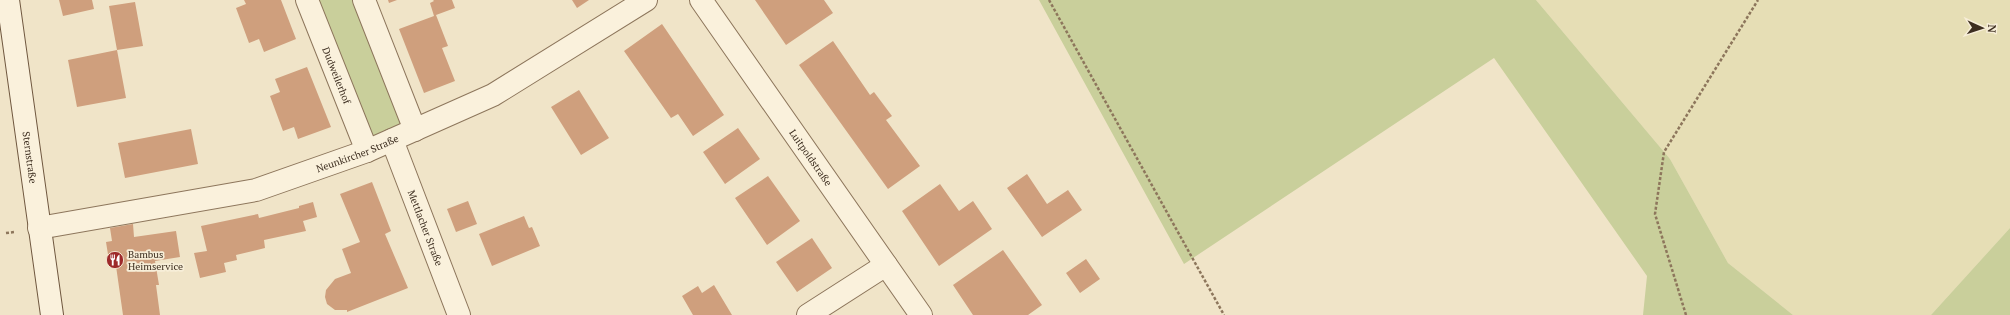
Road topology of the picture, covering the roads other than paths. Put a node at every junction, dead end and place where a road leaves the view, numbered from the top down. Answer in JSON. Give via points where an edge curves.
{"nodes":[{"id":1,"x":8,"y":0,"type":"edge"},
{"id":2,"x":307,"y":0,"type":"edge"},
{"id":3,"x":364,"y":0,"type":"edge"},
{"id":4,"x":646,"y":0,"type":"edge"},
{"id":5,"x":701,"y":0,"type":"edge"},
{"id":6,"x":415,"y":130,"type":"junction"},
{"id":7,"x":392,"y":140,"type":"junction"},
{"id":8,"x":367,"y":151,"type":"junction"},
{"id":9,"x":39,"y":228,"type":"junction"},
{"id":10,"x":886,"y":265,"type":"junction"},
{"id":11,"x":52,"y":315,"type":"edge"},
{"id":12,"x":459,"y":315,"type":"edge"},
{"id":13,"x":808,"y":315,"type":"edge"},
{"id":14,"x":920,"y":315,"type":"edge"}],
"edges":[{"from":1,"to":9,"type":"street","name":"Sternstraße"},
{"from":2,"to":8,"type":"street","name":"Dudweilerhof"},
{"from":3,"to":6,"type":"street"},
{"from":4,"to":6,"type":"street","name":"Neunkircher Straße","via":[[493,95]]},
{"from":5,"to":10,"type":"street","name":"Luitpoldstraße"},
{"from":6,"to":7,"type":"street","name":"Neunkircher Straße"},
{"from":7,"to":8,"type":"street","name":"Neunkircher Straße"},
{"from":7,"to":12,"type":"street","name":"Mettlacher Straße"},
{"from":8,"to":9,"type":"street","name":"Neunkircher Straße","via":[[256,190]]},
{"from":9,"to":11,"type":"street","name":"Sternstraße"},
{"from":10,"to":13,"type":"street"},
{"from":10,"to":14,"type":"street","name":"Luitpoldstraße"}]}
